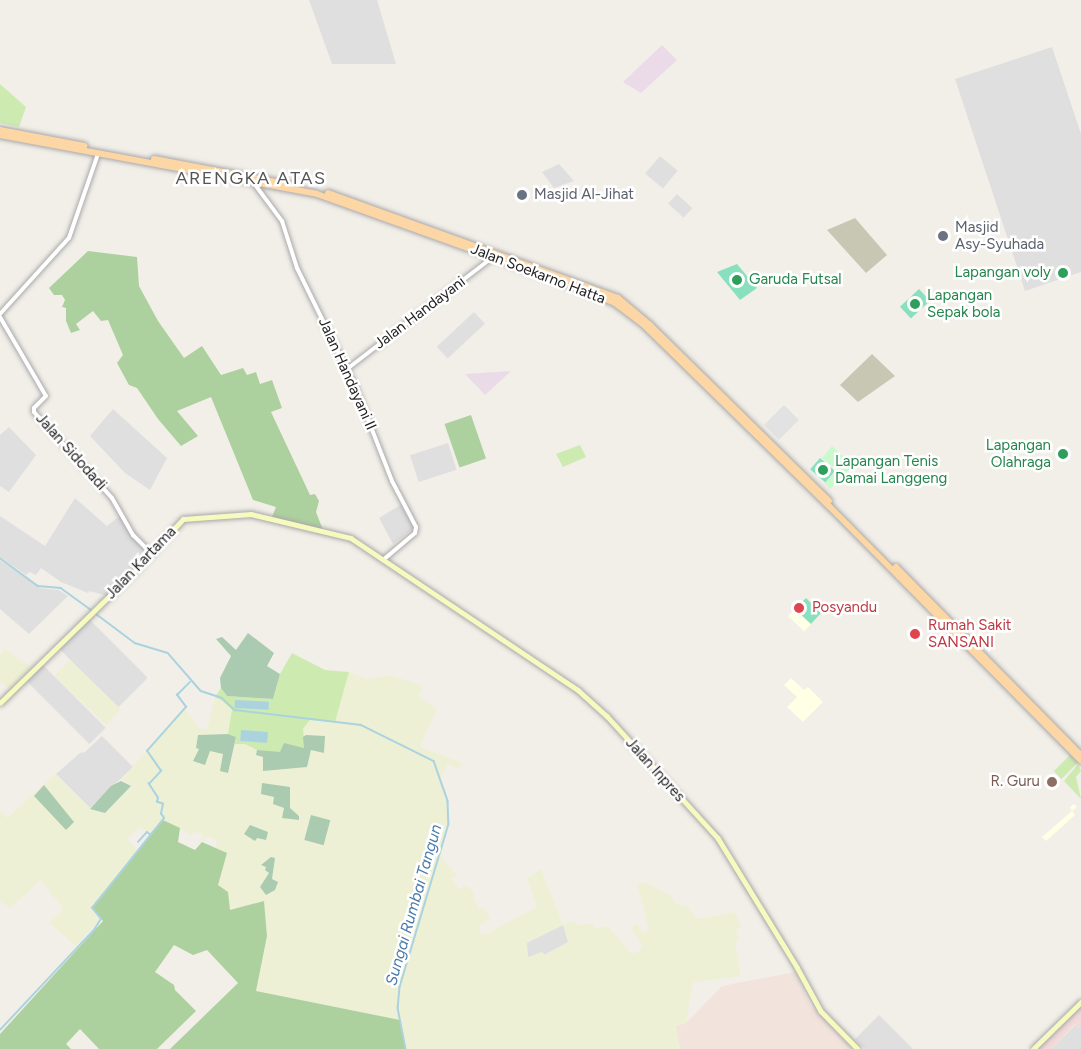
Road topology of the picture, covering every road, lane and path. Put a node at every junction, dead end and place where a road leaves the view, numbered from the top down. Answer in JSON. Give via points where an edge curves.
{"nodes":[{"id":1,"x":0,"y":130,"type":"edge"},
{"id":2,"x":0,"y":135,"type":"edge"},
{"id":3,"x":99,"y":153,"type":"junction"},
{"id":4,"x":207,"y":171,"type":"junction"},
{"id":5,"x":253,"y":182,"type":"junction"},
{"id":6,"x":494,"y":257,"type":"junction"},
{"id":7,"x":565,"y":280,"type":"junction"},
{"id":8,"x":0,"y":316,"type":"edge"},
{"id":9,"x":347,"y":369,"type":"junction"},
{"id":10,"x":151,"y":553,"type":"junction"},
{"id":11,"x":383,"y":560,"type":"junction"},
{"id":12,"x":937,"y":611,"type":"junction"},
{"id":13,"x":0,"y":703,"type":"edge"},
{"id":14,"x":1081,"y":755,"type":"edge"},
{"id":15,"x":1081,"y":761,"type":"edge"},
{"id":16,"x":1081,"y":1002,"type":"edge"},
{"id":17,"x":858,"y":1049,"type":"edge"},
{"id":18,"x":1033,"y":1049,"type":"edge"}],
"edges":[{"from":1,"to":4,"type":"main road","name":"Jalan Soekarno Hatta"},
{"from":2,"to":3,"type":"main road","name":"Jalan Soekarno Hatta"},
{"from":3,"to":4,"type":"main road","name":"Jalan Soekarno Hatta"},
{"from":3,"to":8,"type":"street","name":"Jalan Sidodadi","via":[[69,238]]},
{"from":4,"to":5,"type":"main road","name":"Jalan Soekarno Hatta"},
{"from":4,"to":7,"type":"main road","name":"Jalan Soekarno Hatta","via":[[336,195]]},
{"from":5,"to":6,"type":"main road","name":"Jalan Soekarno Hatta","via":[[333,199]]},
{"from":5,"to":9,"type":"street","name":"Jalan Handayani II","via":[[282,221],[297,268]]},
{"from":6,"to":7,"type":"main road","name":"Jalan Soekarno Hatta"},
{"from":6,"to":9,"type":"street","name":"Jalan Handayani"},
{"from":7,"to":12,"type":"main road","name":"Jalan Soekarno Hatta","via":[[627,304]]},
{"from":8,"to":10,"type":"street","name":"Jalan Sidodadi","via":[[46,396],[34,412],[112,498],[133,535]]},
{"from":9,"to":11,"type":"street","name":"Jalan Handayani II","via":[[401,502],[416,527],[415,533]]},
{"from":10,"to":11,"type":"main road","name":"Jalan Kartama","via":[[183,519],[251,514],[351,538]]},
{"from":10,"to":13,"type":"main road","name":"Jalan Kartama"},
{"from":11,"to":17,"type":"main road","name":"Jalan Inpres","via":[[578,690],[607,716],[718,838],[820,1011]]},
{"from":12,"to":14,"type":"main road","name":"Jalan Soekarno Hatta"},
{"from":12,"to":15,"type":"main road","name":"Jalan Soekarno Hatta"},
{"from":16,"to":18,"type":"main road"}]}
